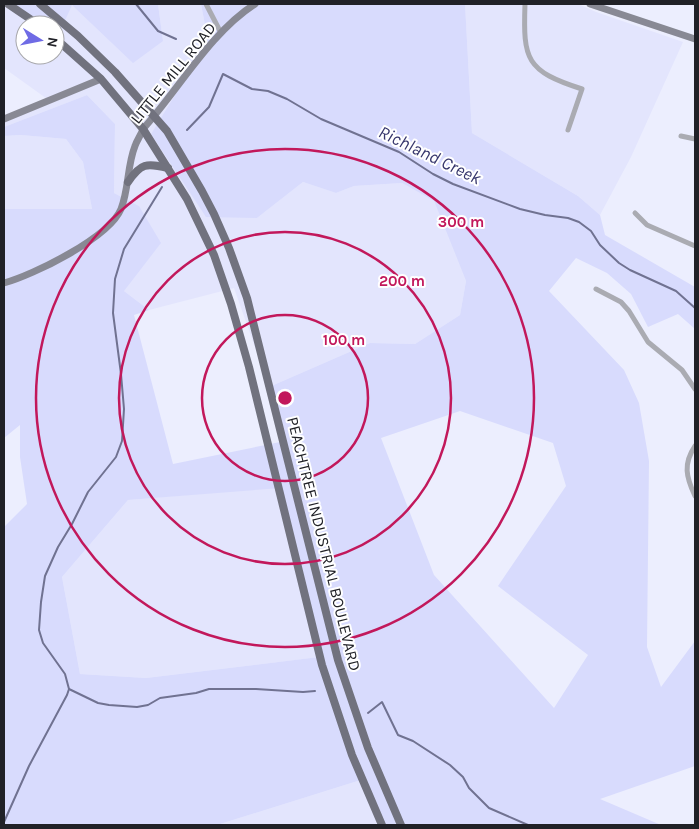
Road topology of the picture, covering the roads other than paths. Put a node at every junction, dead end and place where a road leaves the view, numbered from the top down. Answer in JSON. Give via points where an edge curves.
{"nodes":[{"id":1,"x":8,"y":4,"type":"edge"},
{"id":2,"x":40,"y":4,"type":"edge"},
{"id":3,"x":206,"y":4,"type":"edge"},
{"id":4,"x":255,"y":4,"type":"edge"},
{"id":5,"x":525,"y":4,"type":"edge"},
{"id":6,"x":590,"y":4,"type":"edge"},
{"id":7,"x":24,"y":15,"type":"edge"},
{"id":8,"x":221,"y":33,"type":"junction"},
{"id":9,"x":695,"y":39,"type":"edge"},
{"id":10,"x":65,"y":47,"type":"edge"},
{"id":11,"x":100,"y":79,"type":"junction"},
{"id":12,"x":154,"y":117,"type":"junction"},
{"id":13,"x":4,"y":119,"type":"edge"},
{"id":14,"x":144,"y":129,"type":"junction"},
{"id":15,"x":568,"y":130,"type":"dead end"},
{"id":16,"x":680,"y":136,"type":"dead end"},
{"id":17,"x":695,"y":139,"type":"edge"},
{"id":18,"x":168,"y":168,"type":"junction"},
{"id":19,"x":128,"y":182,"type":"junction"},
{"id":20,"x":635,"y":213,"type":"dead end"},
{"id":21,"x":695,"y":246,"type":"edge"},
{"id":22,"x":4,"y":283,"type":"edge"},
{"id":23,"x":596,"y":289,"type":"dead end"},
{"id":24,"x":695,"y":389,"type":"edge"},
{"id":25,"x":284,"y":443,"type":"junction"},
{"id":26,"x":268,"y":446,"type":"junction"},
{"id":27,"x":695,"y":446,"type":"edge"},
{"id":28,"x":695,"y":496,"type":"edge"},
{"id":29,"x":382,"y":825,"type":"edge"},
{"id":30,"x":401,"y":825,"type":"edge"}],
"edges":[{"from":1,"to":7,"type":"main road"},
{"from":2,"to":12,"type":"main road","name":"PEACHTREE INDUSTRIAL BOULEVARD","via":[[115,72]]},
{"from":3,"to":8,"type":"street"},
{"from":4,"to":8,"type":"street","name":"LITTLE MILL ROAD"},
{"from":5,"to":15,"type":"street","via":[[525,42],[535,67],[552,78],[582,89]]},
{"from":6,"to":9,"type":"street"},
{"from":8,"to":12,"type":"street","name":"LITTLE MILL ROAD"},
{"from":10,"to":11,"type":"main road","name":"PEACHTREE INDUSTRIAL BOULEVARD"},
{"from":11,"to":13,"type":"street"},
{"from":11,"to":14,"type":"main road","name":"PEACHTREE INDUSTRIAL BOULEVARD"},
{"from":12,"to":14,"type":"street","name":"LITTLE MILL ROAD"},
{"from":12,"to":25,"type":"main road","name":"PEACHTREE INDUSTRIAL BOULEVARD","via":[[167,132],[202,191],[229,248],[248,298]]},
{"from":14,"to":18,"type":"main road","name":"PEACHTREE INDUSTRIAL BOULEVARD"},
{"from":14,"to":19,"type":"street","name":"LITTLE MILL ROAD","via":[[134,147]]},
{"from":16,"to":17,"type":"street"},
{"from":18,"to":19,"type":"main road","via":[[151,164],[144,166]]},
{"from":18,"to":26,"type":"main road","name":"PEACHTREE INDUSTRIAL BOULEVARD","via":[[214,255],[244,349]]},
{"from":19,"to":22,"type":"street","name":"LITTLE MILL ROAD","via":[[120,211],[107,229],[76,250]]},
{"from":20,"to":21,"type":"street","via":[[647,225]]},
{"from":23,"to":24,"type":"street","via":[[621,302],[648,342],[682,370]]},
{"from":25,"to":26,"type":"main road"},
{"from":25,"to":30,"type":"main road","name":"PEACHTREE INDUSTRIAL BOULEVARD","via":[[338,660],[368,748]]},
{"from":26,"to":29,"type":"main road","name":"PEACHTREE INDUSTRIAL BOULEVARD","via":[[322,665],[352,755]]},
{"from":27,"to":28,"type":"street","via":[[687,466],[688,482]]}]}
